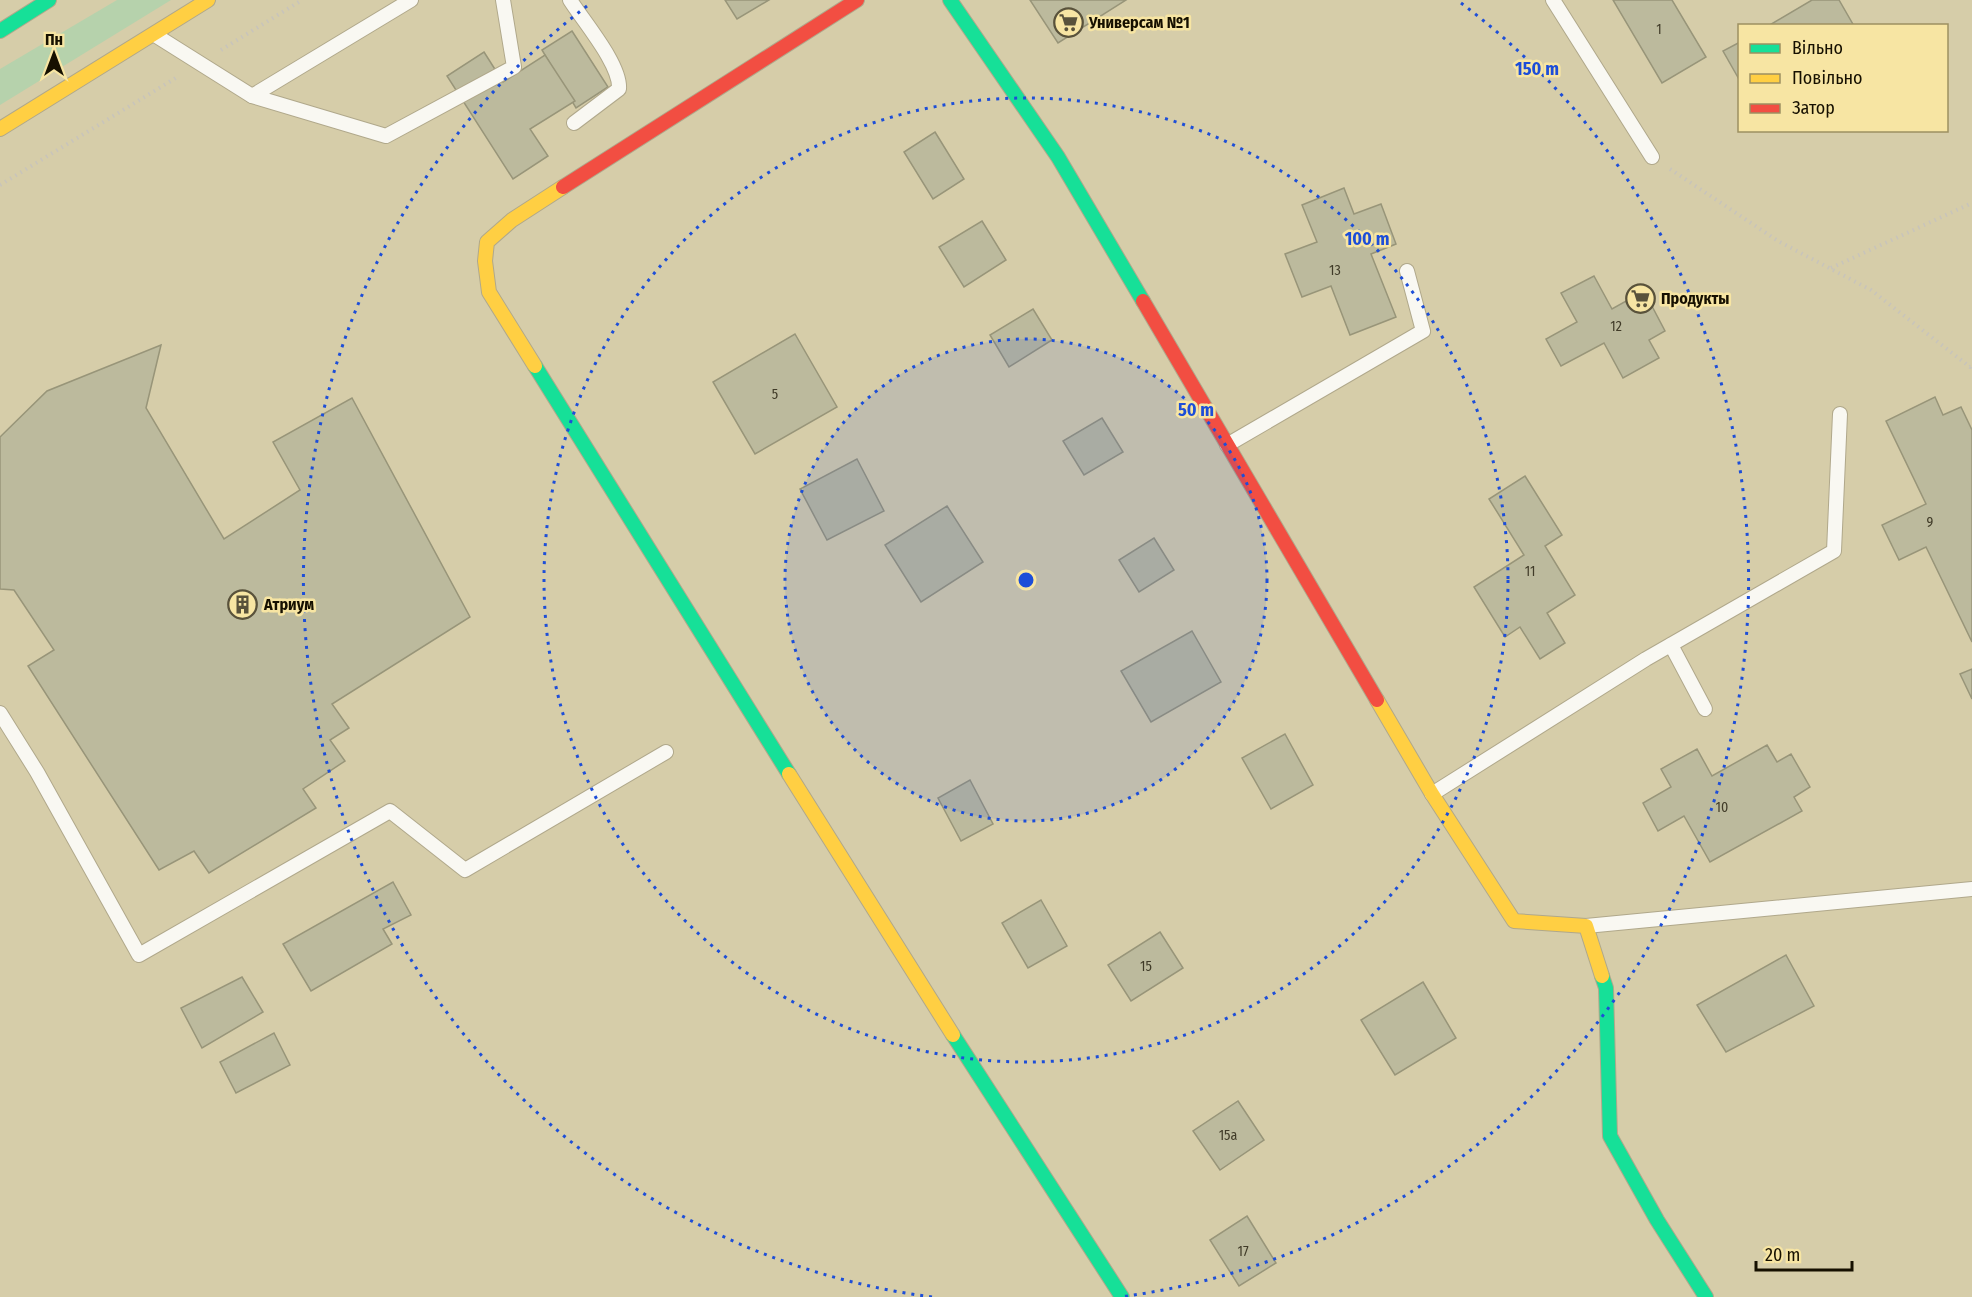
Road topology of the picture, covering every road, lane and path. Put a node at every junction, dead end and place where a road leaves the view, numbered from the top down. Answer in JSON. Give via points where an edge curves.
{"nodes":[{"id":1,"x":49,"y":0,"type":"edge"},
{"id":2,"x":208,"y":0,"type":"edge"},
{"id":3,"x":302,"y":0,"type":"edge"},
{"id":4,"x":411,"y":0,"type":"edge"},
{"id":5,"x":503,"y":0,"type":"edge"},
{"id":6,"x":570,"y":0,"type":"edge"},
{"id":7,"x":857,"y":0,"type":"edge"},
{"id":8,"x":950,"y":0,"type":"edge"},
{"id":9,"x":1553,"y":0,"type":"edge"},
{"id":10,"x":0,"y":31,"type":"edge"},
{"id":11,"x":153,"y":34,"type":"junction"},
{"id":12,"x":200,"y":63,"type":"junction"},
{"id":13,"x":252,"y":96,"type":"junction"},
{"id":14,"x":573,"y":123,"type":"dead end"},
{"id":15,"x":0,"y":129,"type":"edge"},
{"id":16,"x":1652,"y":157,"type":"joint"},
{"id":17,"x":0,"y":185,"type":"edge"},
{"id":18,"x":1972,"y":203,"type":"edge"},
{"id":19,"x":1830,"y":268,"type":"junction"},
{"id":20,"x":1407,"y":271,"type":"dead end"},
{"id":21,"x":1972,"y":365,"type":"edge"},
{"id":22,"x":1840,"y":414,"type":"dead end"},
{"id":23,"x":1225,"y":446,"type":"junction"},
{"id":24,"x":1671,"y":645,"type":"junction"},
{"id":25,"x":1704,"y":709,"type":"dead end"},
{"id":26,"x":0,"y":713,"type":"edge"},
{"id":27,"x":666,"y":752,"type":"dead end"},
{"id":28,"x":1432,"y":794,"type":"junction"},
{"id":29,"x":1972,"y":889,"type":"edge"},
{"id":30,"x":1587,"y":926,"type":"junction"},
{"id":31,"x":1122,"y":1297,"type":"edge"},
{"id":32,"x":1706,"y":1297,"type":"edge"}],
"edges":[{"from":1,"to":10,"type":"street"},
{"from":2,"to":11,"type":"street"},
{"from":3,"to":12,"type":"path"},
{"from":4,"to":13,"type":"lane"},
{"from":5,"to":13,"type":"lane","via":[[514,67],[386,136]]},
{"from":6,"to":14,"type":"lane","via":[[620,82],[619,89]]},
{"from":7,"to":31,"type":"street","via":[[512,220],[487,242],[489,292],[890,937]]},
{"from":8,"to":23,"type":"street","via":[[1059,158]]},
{"from":9,"to":16,"type":"lane"},
{"from":11,"to":12,"type":"lane"},
{"from":11,"to":15,"type":"street"},
{"from":12,"to":13,"type":"lane"},
{"from":12,"to":17,"type":"path"},
{"from":16,"to":19,"type":"path","via":[[1778,240]]},
{"from":18,"to":19,"type":"path"},
{"from":19,"to":21,"type":"path","via":[[1870,290],[1970,368]]},
{"from":20,"to":23,"type":"lane","via":[[1423,330]]},
{"from":22,"to":24,"type":"lane","via":[[1834,551]]},
{"from":23,"to":28,"type":"street"},
{"from":24,"to":25,"type":"lane"},
{"from":24,"to":28,"type":"lane"},
{"from":26,"to":27,"type":"lane","via":[[139,955],[390,811],[465,870]]},
{"from":28,"to":30,"type":"street","via":[[1514,921]]},
{"from":29,"to":30,"type":"lane"},
{"from":30,"to":32,"type":"street","via":[[1606,988],[1610,1136]]}]}
